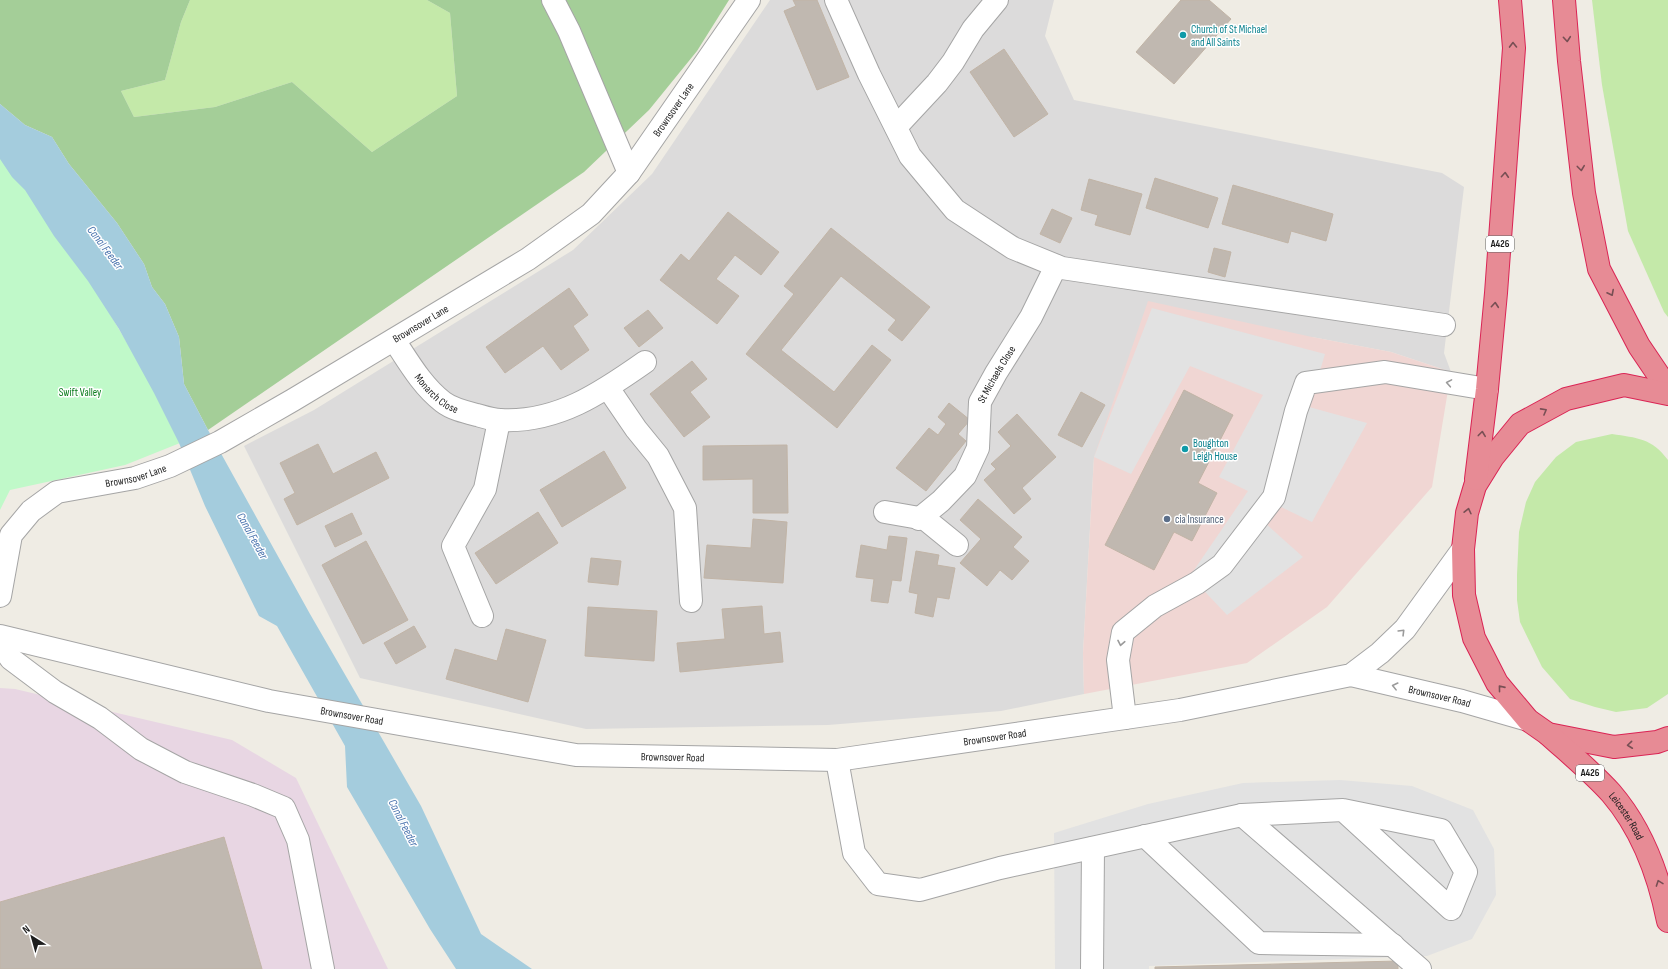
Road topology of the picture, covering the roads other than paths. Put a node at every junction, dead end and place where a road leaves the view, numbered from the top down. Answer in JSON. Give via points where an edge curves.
{"nodes":[{"id":1,"x":554,"y":0,"type":"edge"},
{"id":2,"x":749,"y":0,"type":"edge"},
{"id":3,"x":836,"y":0,"type":"edge"},
{"id":4,"x":997,"y":0,"type":"edge"},
{"id":5,"x":1510,"y":0,"type":"edge"},
{"id":6,"x":1564,"y":0,"type":"edge"},
{"id":7,"x":896,"y":127,"type":"junction"},
{"id":8,"x":630,"y":173,"type":"junction"},
{"id":9,"x":1056,"y":266,"type":"junction"},
{"id":10,"x":1444,"y":325,"type":"dead end"},
{"id":11,"x":394,"y":340,"type":"junction"},
{"id":12,"x":645,"y":362,"type":"dead end"},
{"id":13,"x":608,"y":388,"type":"junction"},
{"id":14,"x":1487,"y":389,"type":"junction"},
{"id":15,"x":1668,"y":389,"type":"edge"},
{"id":16,"x":1668,"y":394,"type":"edge"},
{"id":17,"x":499,"y":420,"type":"junction"},
{"id":18,"x":1475,"y":486,"type":"junction"},
{"id":19,"x":885,"y":512,"type":"dead end"},
{"id":20,"x":919,"y":519,"type":"junction"},
{"id":21,"x":5,"y":533,"type":"edge"},
{"id":22,"x":957,"y":545,"type":"dead end"},
{"id":23,"x":1463,"y":549,"type":"junction"},
{"id":24,"x":0,"y":596,"type":"edge"},
{"id":25,"x":691,"y":601,"type":"dead end"},
{"id":26,"x":482,"y":616,"type":"dead end"},
{"id":27,"x":0,"y":636,"type":"edge"},
{"id":28,"x":0,"y":644,"type":"edge"},
{"id":29,"x":1351,"y":675,"type":"junction"},
{"id":30,"x":1125,"y":718,"type":"junction"},
{"id":31,"x":1528,"y":720,"type":"junction"},
{"id":32,"x":1548,"y":734,"type":"junction"},
{"id":33,"x":1668,"y":738,"type":"edge"},
{"id":34,"x":837,"y":760,"type":"junction"},
{"id":35,"x":1343,"y":810,"type":"junction"},
{"id":36,"x":1242,"y":815,"type":"junction"},
{"id":37,"x":1145,"y":836,"type":"junction"},
{"id":38,"x":1093,"y":848,"type":"junction"},
{"id":39,"x":1668,"y":921,"type":"edge"},
{"id":40,"x":1393,"y":945,"type":"junction"},
{"id":41,"x":323,"y":969,"type":"edge"},
{"id":42,"x":1092,"y":969,"type":"edge"},
{"id":43,"x":1420,"y":969,"type":"edge"}],
"edges":[{"from":1,"to":8,"type":"street"},
{"from":2,"to":8,"type":"street","name":"Brownsover Lane"},
{"from":3,"to":7,"type":"street"},
{"from":4,"to":7,"type":"street","via":[[973,29],[937,83]]},
{"from":14,"to":5,"type":"highway","number":"A426","one_way":true,"via":[[1514,48]]},
{"from":6,"to":15,"type":"highway","one_way":true,"via":[[1584,193],[1599,269],[1638,346]]},
{"from":7,"to":9,"type":"street","via":[[910,156],[956,210],[1013,248]]},
{"from":8,"to":11,"type":"street","name":"Brownsover Lane","via":[[591,214],[528,259]]},
{"from":9,"to":10,"type":"street"},
{"from":9,"to":20,"type":"street","name":"St Michaels Close","via":[[1031,317],[980,402],[978,448],[965,476]]},
{"from":11,"to":17,"type":"street","name":"Monarch Close","via":[[423,382],[443,402],[461,411]]},
{"from":11,"to":21,"type":"street","name":"Brownsover Lane","via":[[220,442],[170,466],[135,478],[57,492]]},
{"from":12,"to":13,"type":"street","name":"Monarch Close"},
{"from":13,"to":17,"type":"street","name":"Monarch Close","via":[[582,403],[536,419]]},
{"from":13,"to":25,"type":"street","via":[[658,456],[685,508]]},
{"from":18,"to":14,"type":"highway","number":"A426","one_way":true},
{"from":14,"to":30,"type":"street","one_way":true,"via":[[1385,372],[1306,383],[1296,411],[1274,497],[1222,565],[1197,583],[1155,606],[1123,632],[1118,660]]},
{"from":18,"to":16,"type":"highway","one_way":true,"via":[[1493,457],[1520,424],[1566,399],[1624,385]]},
{"from":17,"to":26,"type":"street","via":[[485,489],[453,546]]},
{"from":23,"to":18,"type":"highway","name":"Leicester Road","one_way":true,"via":[[1467,513]]},
{"from":19,"to":20,"type":"street"},
{"from":20,"to":22,"type":"street","via":[[925,519]]},
{"from":21,"to":24,"type":"street","name":"Brownsover Lane"},
{"from":29,"to":23,"type":"street","name":"Brownsover Road","one_way":true,"via":[[1380,653],[1405,629]]},
{"from":31,"to":23,"type":"highway","name":"Leicester Road","one_way":true,"via":[[1497,683],[1474,638],[1464,595]]},
{"from":27,"to":34,"type":"street","name":"Brownsover Road","via":[[269,701],[576,755]]},
{"from":28,"to":41,"type":"street","via":[[11,659],[55,692],[100,718],[140,749],[185,772],[284,808],[298,840]]},
{"from":29,"to":30,"type":"street","name":"Brownsover Road","via":[[1180,710]]},
{"from":31,"to":29,"type":"street","name":"Brownsover Road","one_way":true,"via":[[1462,701]]},
{"from":30,"to":34,"type":"street","name":"Brownsover Road"},
{"from":31,"to":32,"type":"highway","name":"Leicester Road"},
{"from":33,"to":32,"type":"highway","one_way":true,"via":[[1657,742],[1614,747]]},
{"from":39,"to":32,"type":"highway","name":"Leicester Road","number":"A426","one_way":true,"via":[[1662,893],[1648,854],[1627,816],[1611,794]]},
{"from":34,"to":38,"type":"street","via":[[854,853],[878,884],[920,890],[1000,868]]},
{"from":35,"to":35,"type":"street","via":[[1441,830],[1466,872],[1451,909]]},
{"from":35,"to":36,"type":"street"},
{"from":36,"to":37,"type":"street"},
{"from":36,"to":40,"type":"street"},
{"from":37,"to":38,"type":"street"},
{"from":37,"to":40,"type":"street","via":[[1259,942]]},
{"from":38,"to":42,"type":"street"},
{"from":40,"to":43,"type":"street"}]}
